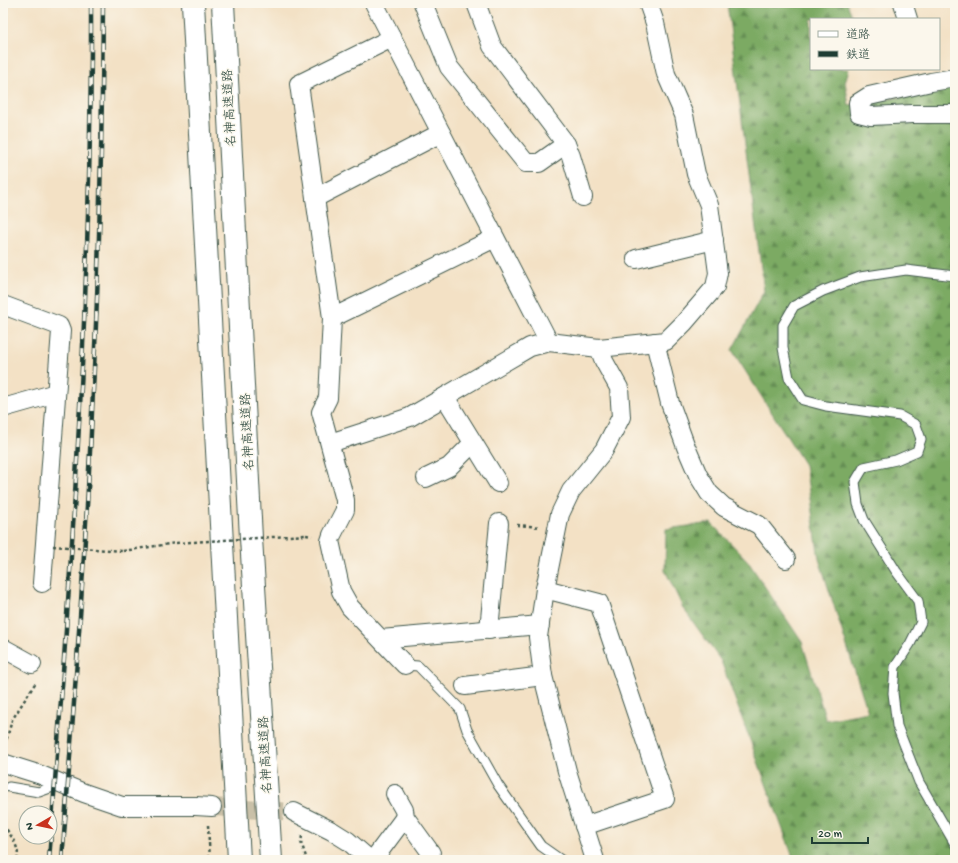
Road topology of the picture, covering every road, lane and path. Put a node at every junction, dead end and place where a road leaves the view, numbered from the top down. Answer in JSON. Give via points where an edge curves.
{"nodes":[{"id":1,"x":194,"y":3,"type":"edge"},
{"id":2,"x":223,"y":3,"type":"edge"},
{"id":3,"x":374,"y":3,"type":"edge"},
{"id":4,"x":423,"y":3,"type":"edge"},
{"id":5,"x":476,"y":3,"type":"edge"},
{"id":6,"x":648,"y":3,"type":"edge"},
{"id":7,"x":903,"y":3,"type":"edge"},
{"id":8,"x":908,"y":18,"type":"edge"},
{"id":9,"x":392,"y":38,"type":"junction"},
{"id":10,"x":928,"y":75,"type":"edge"},
{"id":11,"x":955,"y":78,"type":"edge"},
{"id":12,"x":955,"y":114,"type":"edge"},
{"id":13,"x":441,"y":133,"type":"junction"},
{"id":14,"x":566,"y":144,"type":"junction"},
{"id":15,"x":583,"y":197,"type":"dead end"},
{"id":16,"x":315,"y":198,"type":"junction"},
{"id":17,"x":495,"y":238,"type":"junction"},
{"id":18,"x":714,"y":240,"type":"junction"},
{"id":19,"x":636,"y":259,"type":"dead end"},
{"id":20,"x":955,"y":276,"type":"edge"},
{"id":21,"x":3,"y":305,"type":"edge"},
{"id":22,"x":332,"y":318,"type":"junction"},
{"id":23,"x":548,"y":342,"type":"junction"},
{"id":24,"x":655,"y":342,"type":"junction"},
{"id":25,"x":599,"y":348,"type":"junction"},
{"id":26,"x":56,"y":394,"type":"junction"},
{"id":27,"x":445,"y":397,"type":"junction"},
{"id":28,"x":3,"y":408,"type":"edge"},
{"id":29,"x":330,"y":443,"type":"junction"},
{"id":30,"x":473,"y":443,"type":"junction"},
{"id":31,"x":426,"y":478,"type":"dead end"},
{"id":32,"x":498,"y":483,"type":"dead end"},
{"id":33,"x":499,"y":523,"type":"joint"},
{"id":34,"x":556,"y":529,"type":"junction"},
{"id":35,"x":306,"y":535,"type":"dead end"},
{"id":36,"x":53,"y":546,"type":"dead end"},
{"id":37,"x":786,"y":559,"type":"dead end"},
{"id":38,"x":42,"y":583,"type":"dead end"},
{"id":39,"x":545,"y":589,"type":"junction"},
{"id":40,"x":540,"y":625,"type":"junction"},
{"id":41,"x":489,"y":630,"type":"junction"},
{"id":42,"x":381,"y":639,"type":"junction"},
{"id":43,"x":3,"y":648,"type":"edge"},
{"id":44,"x":32,"y":664,"type":"joint"},
{"id":45,"x":405,"y":666,"type":"joint"},
{"id":46,"x":543,"y":676,"type":"junction"},
{"id":47,"x":458,"y":693,"type":"junction"},
{"id":48,"x":4,"y":755,"type":"edge"},
{"id":49,"x":62,"y":784,"type":"junction"},
{"id":50,"x":9,"y":787,"type":"dead end"},
{"id":51,"x":395,"y":794,"type":"dead end"},
{"id":52,"x":294,"y":812,"type":"tunnel mouth"},
{"id":53,"x":210,"y":816,"type":"joint"},
{"id":54,"x":405,"y":817,"type":"junction"},
{"id":55,"x":3,"y":824,"type":"edge"},
{"id":56,"x":584,"y":826,"type":"junction"},
{"id":57,"x":301,"y":837,"type":"dead end"},
{"id":58,"x":955,"y":844,"type":"edge"},
{"id":59,"x":431,"y":853,"type":"dead end"},
{"id":60,"x":17,"y":860,"type":"edge"},
{"id":61,"x":210,"y":860,"type":"edge"},
{"id":62,"x":239,"y":860,"type":"edge"},
{"id":63,"x":271,"y":860,"type":"edge"},
{"id":64,"x":307,"y":860,"type":"edge"},
{"id":65,"x":371,"y":860,"type":"edge"},
{"id":66,"x":561,"y":860,"type":"edge"},
{"id":67,"x":595,"y":860,"type":"edge"}],
"edges":[{"from":1,"to":62,"type":"highway"},
{"from":2,"to":63,"type":"highway","name":"名神高速道路","via":[[250,522]]},
{"from":3,"to":9,"type":"street"},
{"from":4,"to":14,"type":"street","via":[[449,67],[526,163],[539,163]]},
{"from":5,"to":14,"type":"street","via":[[492,46]]},
{"from":6,"to":18,"type":"street","via":[[666,74],[684,114],[696,174],[709,204]]},
{"from":7,"to":8,"type":"street"},
{"from":9,"to":13,"type":"street"},
{"from":9,"to":16,"type":"street","via":[[299,84]]},
{"from":10,"to":11,"type":"street"},
{"from":10,"to":12,"type":"street","via":[[858,102],[859,113],[871,116]]},
{"from":13,"to":16,"type":"street"},
{"from":13,"to":17,"type":"street"},
{"from":14,"to":15,"type":"street"},
{"from":16,"to":22,"type":"street"},
{"from":17,"to":22,"type":"street"},
{"from":17,"to":23,"type":"street"},
{"from":18,"to":19,"type":"street"},
{"from":18,"to":24,"type":"street","via":[[718,273],[714,287],[666,341]]},
{"from":20,"to":58,"type":"lane","via":[[906,270],[860,277],[823,291],[794,306],[783,325],[783,348],[789,378],[803,400],[826,406],[900,416],[916,425],[921,439],[917,451],[896,460],[864,467],[855,482],[858,504],[864,520],[918,601],[921,622],[895,667],[893,693],[897,726],[920,782]]},
{"from":21,"to":26,"type":"street","via":[[59,326],[61,331]]},
{"from":22,"to":29,"type":"street","via":[[328,398],[321,412]]},
{"from":23,"to":25,"type":"street"},
{"from":23,"to":27,"type":"street","via":[[530,348]]},
{"from":24,"to":25,"type":"street"},
{"from":24,"to":37,"type":"street","via":[[675,418],[695,468],[709,493],[724,507],[759,526]]},
{"from":25,"to":34,"type":"street","via":[[619,388],[621,417],[604,450],[571,491]]},
{"from":26,"to":28,"type":"street"},
{"from":26,"to":38,"type":"street"},
{"from":27,"to":29,"type":"street","via":[[410,417]]},
{"from":27,"to":30,"type":"street"},
{"from":29,"to":42,"type":"street","via":[[345,500],[345,510],[330,541],[341,591],[350,607]]},
{"from":30,"to":31,"type":"street","via":[[449,467]]},
{"from":30,"to":32,"type":"street"},
{"from":33,"to":34,"type":"path"},
{"from":33,"to":41,"type":"street"},
{"from":34,"to":39,"type":"street"},
{"from":35,"to":36,"type":"path","bridge":true,"via":[[176,543],[123,552]]},
{"from":39,"to":40,"type":"street"},
{"from":39,"to":56,"type":"street","via":[[599,603],[665,799]]},
{"from":40,"to":41,"type":"street"},
{"from":40,"to":46,"type":"street","via":[[538,637]]},
{"from":41,"to":42,"type":"street"},
{"from":42,"to":45,"type":"street"},
{"from":43,"to":44,"type":"street"},
{"from":44,"to":48,"type":"path","via":[[43,670],[12,720]]},
{"from":45,"to":47,"type":"lane","via":[[418,666]]},
{"from":46,"to":47,"type":"street"},
{"from":46,"to":56,"type":"street"},
{"from":47,"to":66,"type":"lane","via":[[467,730],[498,785],[541,846]]},
{"from":48,"to":49,"type":"street"},
{"from":49,"to":50,"type":"lane","via":[[39,792]]},
{"from":49,"to":53,"type":"street","via":[[122,806],[194,806]]},
{"from":51,"to":54,"type":"street"},
{"from":52,"to":65,"type":"street","via":[[332,831]]},
{"from":53,"to":61,"type":"path"},
{"from":54,"to":59,"type":"street"},
{"from":54,"to":65,"type":"street"},
{"from":55,"to":60,"type":"path","via":[[13,838],[19,855]]},
{"from":56,"to":67,"type":"street"},
{"from":57,"to":64,"type":"path"}]}
